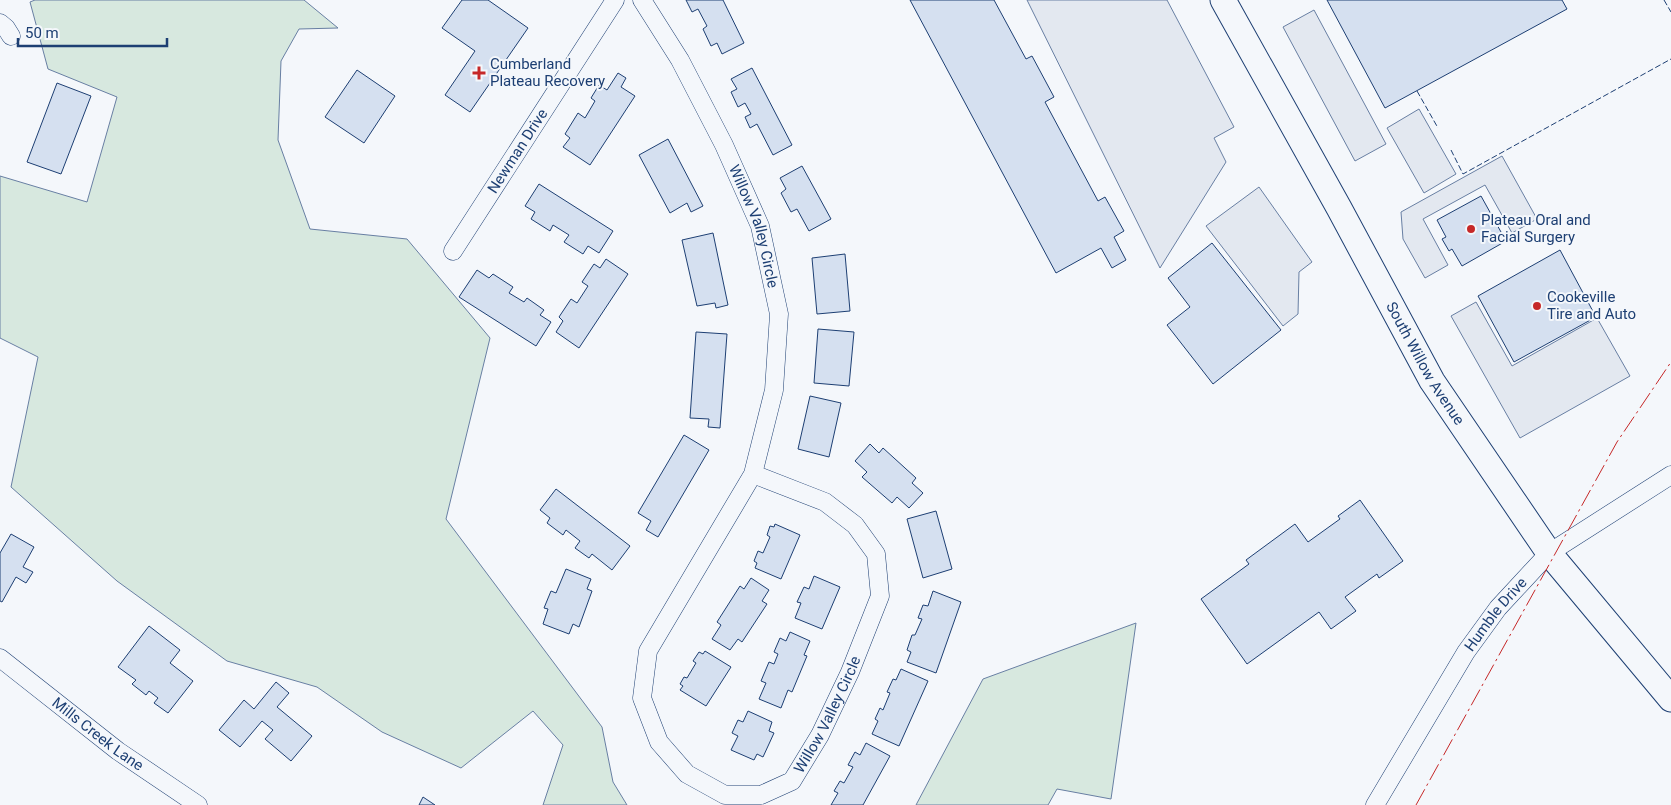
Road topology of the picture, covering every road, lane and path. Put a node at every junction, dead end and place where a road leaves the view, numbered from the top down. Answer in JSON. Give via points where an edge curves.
{"nodes":[{"id":1,"x":615,"y":0,"type":"edge"},
{"id":2,"x":642,"y":0,"type":"edge"},
{"id":3,"x":1223,"y":0,"type":"edge"},
{"id":4,"x":453,"y":251,"type":"dead end"},
{"id":5,"x":754,"y":474,"type":"junction"},
{"id":6,"x":1671,"y":475,"type":"edge"},
{"id":7,"x":1549,"y":553,"type":"junction"},
{"id":8,"x":0,"y":658,"type":"edge"},
{"id":9,"x":1671,"y":699,"type":"edge"},
{"id":10,"x":198,"y":805,"type":"edge"},
{"id":11,"x":1375,"y":805,"type":"edge"}],
"edges":[{"from":1,"to":4,"type":"street","name":"Newman Drive"},
{"from":2,"to":5,"type":"street","name":"Willow Valley Circle","via":[[684,69],[724,145],[760,226],[780,314],[774,390]]},
{"from":3,"to":7,"type":"main road","name":"South Willow Avenue","via":[[1432,381]]},
{"from":5,"to":5,"type":"street","name":"Willow Valley Circle","via":[[648,651],[642,698],[659,742],[687,774],[725,795],[761,795],[792,781],[820,735],[850,672],[880,596],[876,554],[855,525],[825,502]]},
{"from":6,"to":7,"type":"street","name":"Humble Drive"},
{"from":7,"to":9,"type":"main road","name":"South Willow Avenue"},
{"from":7,"to":11,"type":"street","name":"Humble Drive","via":[[1498,608],[1466,652]]},
{"from":8,"to":10,"type":"street","name":"Mills Creek Lane","via":[[118,751]]}]}
